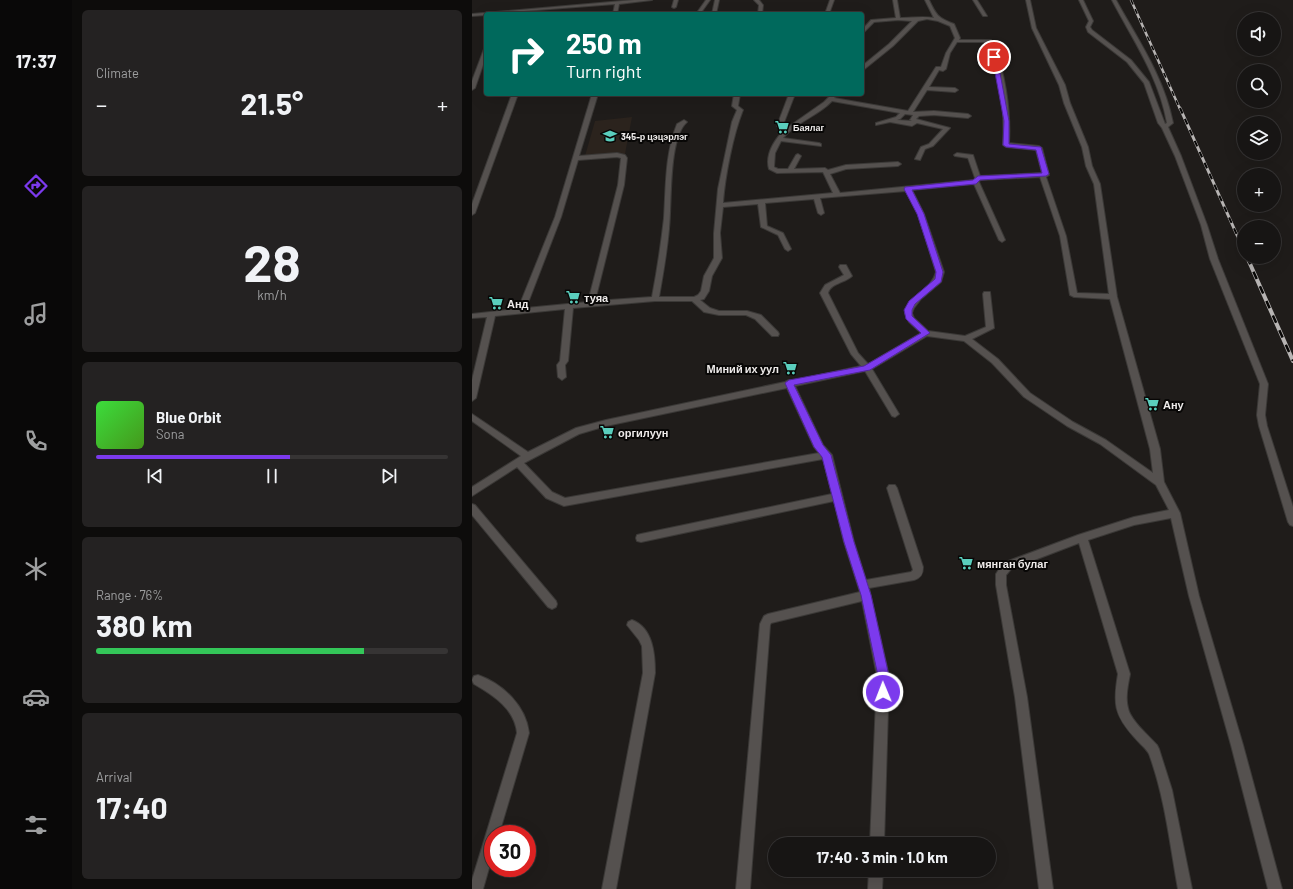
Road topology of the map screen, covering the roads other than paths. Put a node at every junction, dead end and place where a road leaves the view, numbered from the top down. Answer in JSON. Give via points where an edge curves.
{"nodes":[{"id":1,"x":650,"y":0,"type":"edge"},
{"id":2,"x":676,"y":0,"type":"edge"},
{"id":3,"x":708,"y":0,"type":"edge"},
{"id":4,"x":717,"y":0,"type":"edge"},
{"id":5,"x":756,"y":0,"type":"edge"},
{"id":6,"x":832,"y":0,"type":"edge"},
{"id":7,"x":896,"y":0,"type":"edge"},
{"id":8,"x":927,"y":0,"type":"edge"},
{"id":9,"x":975,"y":0,"type":"edge"},
{"id":10,"x":1028,"y":0,"type":"edge"},
{"id":11,"x":1081,"y":0,"type":"edge"},
{"id":12,"x":1114,"y":0,"type":"edge"},
{"id":13,"x":617,"y":3,"type":"junction"},
{"id":14,"x":674,"y":7,"type":"dead end"},
{"id":15,"x":551,"y":8,"type":"junction"},
{"id":16,"x":510,"y":12,"type":"edge"},
{"id":17,"x":549,"y":12,"type":"edge"},
{"id":18,"x":615,"y":12,"type":"edge"},
{"id":19,"x":699,"y":12,"type":"edge"},
{"id":20,"x":714,"y":12,"type":"edge"},
{"id":21,"x":760,"y":12,"type":"edge"},
{"id":22,"x":828,"y":12,"type":"edge"},
{"id":23,"x":484,"y":14,"type":"edge"},
{"id":24,"x":472,"y":15,"type":"edge"},
{"id":25,"x":985,"y":15,"type":"dead end"},
{"id":26,"x":898,"y":19,"type":"junction"},
{"id":27,"x":916,"y":20,"type":"junction"},
{"id":28,"x":939,"y":20,"type":"junction"},
{"id":29,"x":864,"y":31,"type":"edge"},
{"id":30,"x":955,"y":41,"type":"junction"},
{"id":31,"x":484,"y":55,"type":"edge"},
{"id":32,"x":864,"y":67,"type":"edge"},
{"id":33,"x":472,"y":88,"type":"edge"},
{"id":34,"x":926,"y":88,"type":"junction"},
{"id":35,"x":955,"y":90,"type":"dead end"},
{"id":36,"x":513,"y":96,"type":"edge"},
{"id":37,"x":594,"y":96,"type":"edge"},
{"id":38,"x":737,"y":96,"type":"edge"},
{"id":39,"x":791,"y":96,"type":"edge"},
{"id":40,"x":833,"y":97,"type":"edge"},
{"id":41,"x":907,"y":112,"type":"junction"},
{"id":42,"x":918,"y":114,"type":"junction"},
{"id":43,"x":968,"y":116,"type":"dead end"},
{"id":44,"x":891,"y":121,"type":"junction"},
{"id":45,"x":916,"y":121,"type":"junction"},
{"id":46,"x":684,"y":122,"type":"dead end"},
{"id":47,"x":878,"y":124,"type":"dead end"},
{"id":48,"x":1165,"y":128,"type":"junction"},
{"id":49,"x":786,"y":130,"type":"junction"},
{"id":50,"x":779,"y":139,"type":"junction"},
{"id":51,"x":819,"y":145,"type":"dead end"},
{"id":52,"x":957,"y":155,"type":"dead end"},
{"id":53,"x":798,"y":156,"type":"dead end"},
{"id":54,"x":576,"y":158,"type":"junction"},
{"id":55,"x":918,"y":159,"type":"dead end"},
{"id":56,"x":898,"y":164,"type":"dead end"},
{"id":57,"x":790,"y":170,"type":"junction"},
{"id":58,"x":826,"y":172,"type":"junction"},
{"id":59,"x":1042,"y":176,"type":"junction"},
{"id":60,"x":977,"y":180,"type":"junction"},
{"id":61,"x":908,"y":189,"type":"junction"},
{"id":62,"x":837,"y":194,"type":"junction"},
{"id":63,"x":816,"y":196,"type":"junction"},
{"id":64,"x":761,"y":201,"type":"junction"},
{"id":65,"x":720,"y":205,"type":"junction"},
{"id":66,"x":472,"y":213,"type":"edge"},
{"id":67,"x":821,"y":213,"type":"dead end"},
{"id":68,"x":1002,"y":240,"type":"dead end"},
{"id":69,"x":788,"y":249,"type":"dead end"},
{"id":70,"x":843,"y":266,"type":"dead end"},
{"id":71,"x":987,"y":294,"type":"dead end"},
{"id":72,"x":1113,"y":297,"type":"junction"},
{"id":73,"x":655,"y":299,"type":"junction"},
{"id":74,"x":694,"y":299,"type":"junction"},
{"id":75,"x":591,"y":304,"type":"junction"},
{"id":76,"x":569,"y":307,"type":"junction"},
{"id":77,"x":521,"y":311,"type":"junction"},
{"id":78,"x":492,"y":314,"type":"junction"},
{"id":79,"x":472,"y":316,"type":"edge"},
{"id":80,"x":926,"y":333,"type":"junction"},
{"id":81,"x":774,"y":334,"type":"dead end"},
{"id":82,"x":966,"y":339,"type":"junction"},
{"id":83,"x":867,"y":368,"type":"junction"},
{"id":84,"x":562,"y":377,"type":"dead end"},
{"id":85,"x":789,"y":383,"type":"junction"},
{"id":86,"x":472,"y":398,"type":"edge"},
{"id":87,"x":895,"y":414,"type":"dead end"},
{"id":88,"x":472,"y":417,"type":"edge"},
{"id":89,"x":827,"y":455,"type":"junction"},
{"id":90,"x":528,"y":457,"type":"junction"},
{"id":91,"x":518,"y":462,"type":"junction"},
{"id":92,"x":1160,"y":482,"type":"junction"},
{"id":93,"x":892,"y":488,"type":"dead end"},
{"id":94,"x":472,"y":492,"type":"edge"},
{"id":95,"x":838,"y":496,"type":"junction"},
{"id":96,"x":472,"y":508,"type":"edge"},
{"id":97,"x":1175,"y":513,"type":"junction"},
{"id":98,"x":1293,"y":522,"type":"edge"},
{"id":99,"x":641,"y":538,"type":"dead end"},
{"id":100,"x":1082,"y":538,"type":"junction"},
{"id":101,"x":865,"y":590,"type":"junction"},
{"id":102,"x":552,"y":604,"type":"dead end"},
{"id":103,"x":632,"y":625,"type":"dead end"},
{"id":104,"x":474,"y":678,"type":"edge"},
{"id":105,"x":877,"y":837,"type":"edge"},
{"id":106,"x":876,"y":877,"type":"edge"},
{"id":107,"x":476,"y":889,"type":"edge"},
{"id":108,"x":609,"y":889,"type":"edge"},
{"id":109,"x":743,"y":889,"type":"edge"},
{"id":110,"x":875,"y":889,"type":"edge"},
{"id":111,"x":1046,"y":889,"type":"edge"},
{"id":112,"x":1185,"y":889,"type":"edge"},
{"id":113,"x":1275,"y":889,"type":"edge"}],
"edges":[{"from":1,"to":13,"type":"street"},
{"from":2,"to":14,"type":"street"},
{"from":3,"to":19,"type":"street"},
{"from":4,"to":20,"type":"street"},
{"from":5,"to":21,"type":"street","via":[[761,5]]},
{"from":6,"to":22,"type":"street"},
{"from":7,"to":26,"type":"street"},
{"from":8,"to":28,"type":"street"},
{"from":9,"to":25,"type":"street"},
{"from":10,"to":72,"type":"street","via":[[1034,28],[1062,85],[1097,184]]},
{"from":11,"to":48,"type":"street","via":[[1091,22],[1088,29],[1129,61],[1147,83],[1160,123]]},
{"from":12,"to":48,"type":"street","via":[[1148,61],[1159,87],[1170,123]]},
{"from":13,"to":15,"type":"street"},
{"from":13,"to":18,"type":"street"},
{"from":15,"to":16,"type":"street"},
{"from":15,"to":17,"type":"street"},
{"from":23,"to":24,"type":"street"},
{"from":26,"to":27,"type":"street"},
{"from":26,"to":29,"type":"street","via":[[873,21]]},
{"from":27,"to":28,"type":"street"},
{"from":27,"to":32,"type":"street"},
{"from":28,"to":30,"type":"street","via":[[952,25],[958,38]]},
{"from":30,"to":34,"type":"street","via":[[943,69],[938,68]]},
{"from":30,"to":59,"type":"street","via":[[989,41],[1002,91],[1006,145],[1038,148],[1046,174]]},
{"from":31,"to":33,"type":"street"},
{"from":34,"to":35,"type":"street"},
{"from":34,"to":41,"type":"street"},
{"from":36,"to":66,"type":"street"},
{"from":37,"to":54,"type":"street"},
{"from":38,"to":65,"type":"street","via":[[735,106],[740,110],[724,173]]},
{"from":39,"to":49,"type":"street","via":[[780,126]]},
{"from":40,"to":41,"type":"street"},
{"from":40,"to":49,"type":"street","via":[[820,109]]},
{"from":41,"to":42,"type":"street"},
{"from":41,"to":44,"type":"street"},
{"from":42,"to":43,"type":"street"},
{"from":42,"to":45,"type":"street","via":[[913,120]]},
{"from":44,"to":45,"type":"street","via":[[912,124]]},
{"from":44,"to":47,"type":"street"},
{"from":45,"to":55,"type":"street","via":[[947,128],[931,145],[923,148]]},
{"from":46,"to":73,"type":"street","via":[[680,124],[673,140],[667,218]]},
{"from":48,"to":98,"type":"street","via":[[1186,176],[1214,259],[1264,384],[1261,415],[1263,426]]},
{"from":49,"to":50,"type":"street"},
{"from":50,"to":51,"type":"street"},
{"from":50,"to":57,"type":"street","via":[[771,154],[771,168],[777,171]]},
{"from":52,"to":60,"type":"street","via":[[971,156]]},
{"from":53,"to":57,"type":"street"},
{"from":54,"to":75,"type":"street","via":[[617,155],[624,158],[621,185]]},
{"from":54,"to":77,"type":"street","via":[[558,217]]},
{"from":56,"to":58,"type":"street","via":[[846,167]]},
{"from":57,"to":58,"type":"street"},
{"from":58,"to":62,"type":"street"},
{"from":59,"to":60,"type":"street"},
{"from":59,"to":72,"type":"street","via":[[1063,236],[1074,295]]},
{"from":60,"to":61,"type":"street"},
{"from":60,"to":68,"type":"street"},
{"from":61,"to":62,"type":"street"},
{"from":61,"to":80,"type":"street","via":[[921,214],[940,272],[938,280],[912,303],[908,310],[909,317]]},
{"from":62,"to":63,"type":"street"},
{"from":63,"to":64,"type":"street"},
{"from":63,"to":67,"type":"street"},
{"from":64,"to":65,"type":"street"},
{"from":64,"to":69,"type":"street","via":[[764,227],[781,234]]},
{"from":65,"to":74,"type":"street","via":[[718,258],[708,276],[705,291],[701,297]]},
{"from":70,"to":83,"type":"street","via":[[848,276],[827,286],[824,293],[855,354]]},
{"from":71,"to":82,"type":"street","via":[[990,328]]},
{"from":72,"to":92,"type":"street","via":[[1155,449]]},
{"from":73,"to":74,"type":"street"},
{"from":73,"to":75,"type":"street"},
{"from":74,"to":81,"type":"street","via":[[706,310],[719,313],[747,313],[758,317]]},
{"from":75,"to":76,"type":"street"},
{"from":76,"to":77,"type":"street"},
{"from":76,"to":84,"type":"street","via":[[564,361],[561,365]]},
{"from":77,"to":78,"type":"street"},
{"from":78,"to":79,"type":"street"},
{"from":78,"to":86,"type":"street"},
{"from":80,"to":82,"type":"street"},
{"from":80,"to":83,"type":"street"},
{"from":82,"to":92,"type":"street","via":[[995,361],[1027,395],[1070,424],[1103,442]]},
{"from":83,"to":85,"type":"street"},
{"from":83,"to":87,"type":"street"},
{"from":85,"to":89,"type":"street","via":[[819,447]]},
{"from":85,"to":90,"type":"street","via":[[576,431]]},
{"from":88,"to":90,"type":"street"},
{"from":89,"to":91,"type":"street","via":[[564,502],[549,494]]},
{"from":89,"to":95,"type":"street"},
{"from":90,"to":91,"type":"street"},
{"from":91,"to":94,"type":"street"},
{"from":92,"to":97,"type":"street"},
{"from":93,"to":101,"type":"street","via":[[918,572],[914,576]]},
{"from":95,"to":99,"type":"street"},
{"from":95,"to":101,"type":"street","via":[[849,542]]},
{"from":96,"to":102,"type":"street"},
{"from":97,"to":100,"type":"street","via":[[1134,521]]},
{"from":97,"to":113,"type":"street","via":[[1194,596]]},
{"from":100,"to":111,"type":"street","via":[[1007,566],[1000,574],[1021,696]]},
{"from":100,"to":112,"type":"street","via":[[1124,674],[1121,692],[1122,711],[1130,724],[1153,749],[1166,790]]},
{"from":101,"to":105,"type":"street","via":[[883,676]]},
{"from":101,"to":109,"type":"street","via":[[768,619],[765,624]]},
{"from":103,"to":108,"type":"street","via":[[643,635],[650,652],[649,673]]},
{"from":104,"to":107,"type":"street","via":[[500,695],[520,717],[523,727]]},
{"from":106,"to":110,"type":"street"}]}
